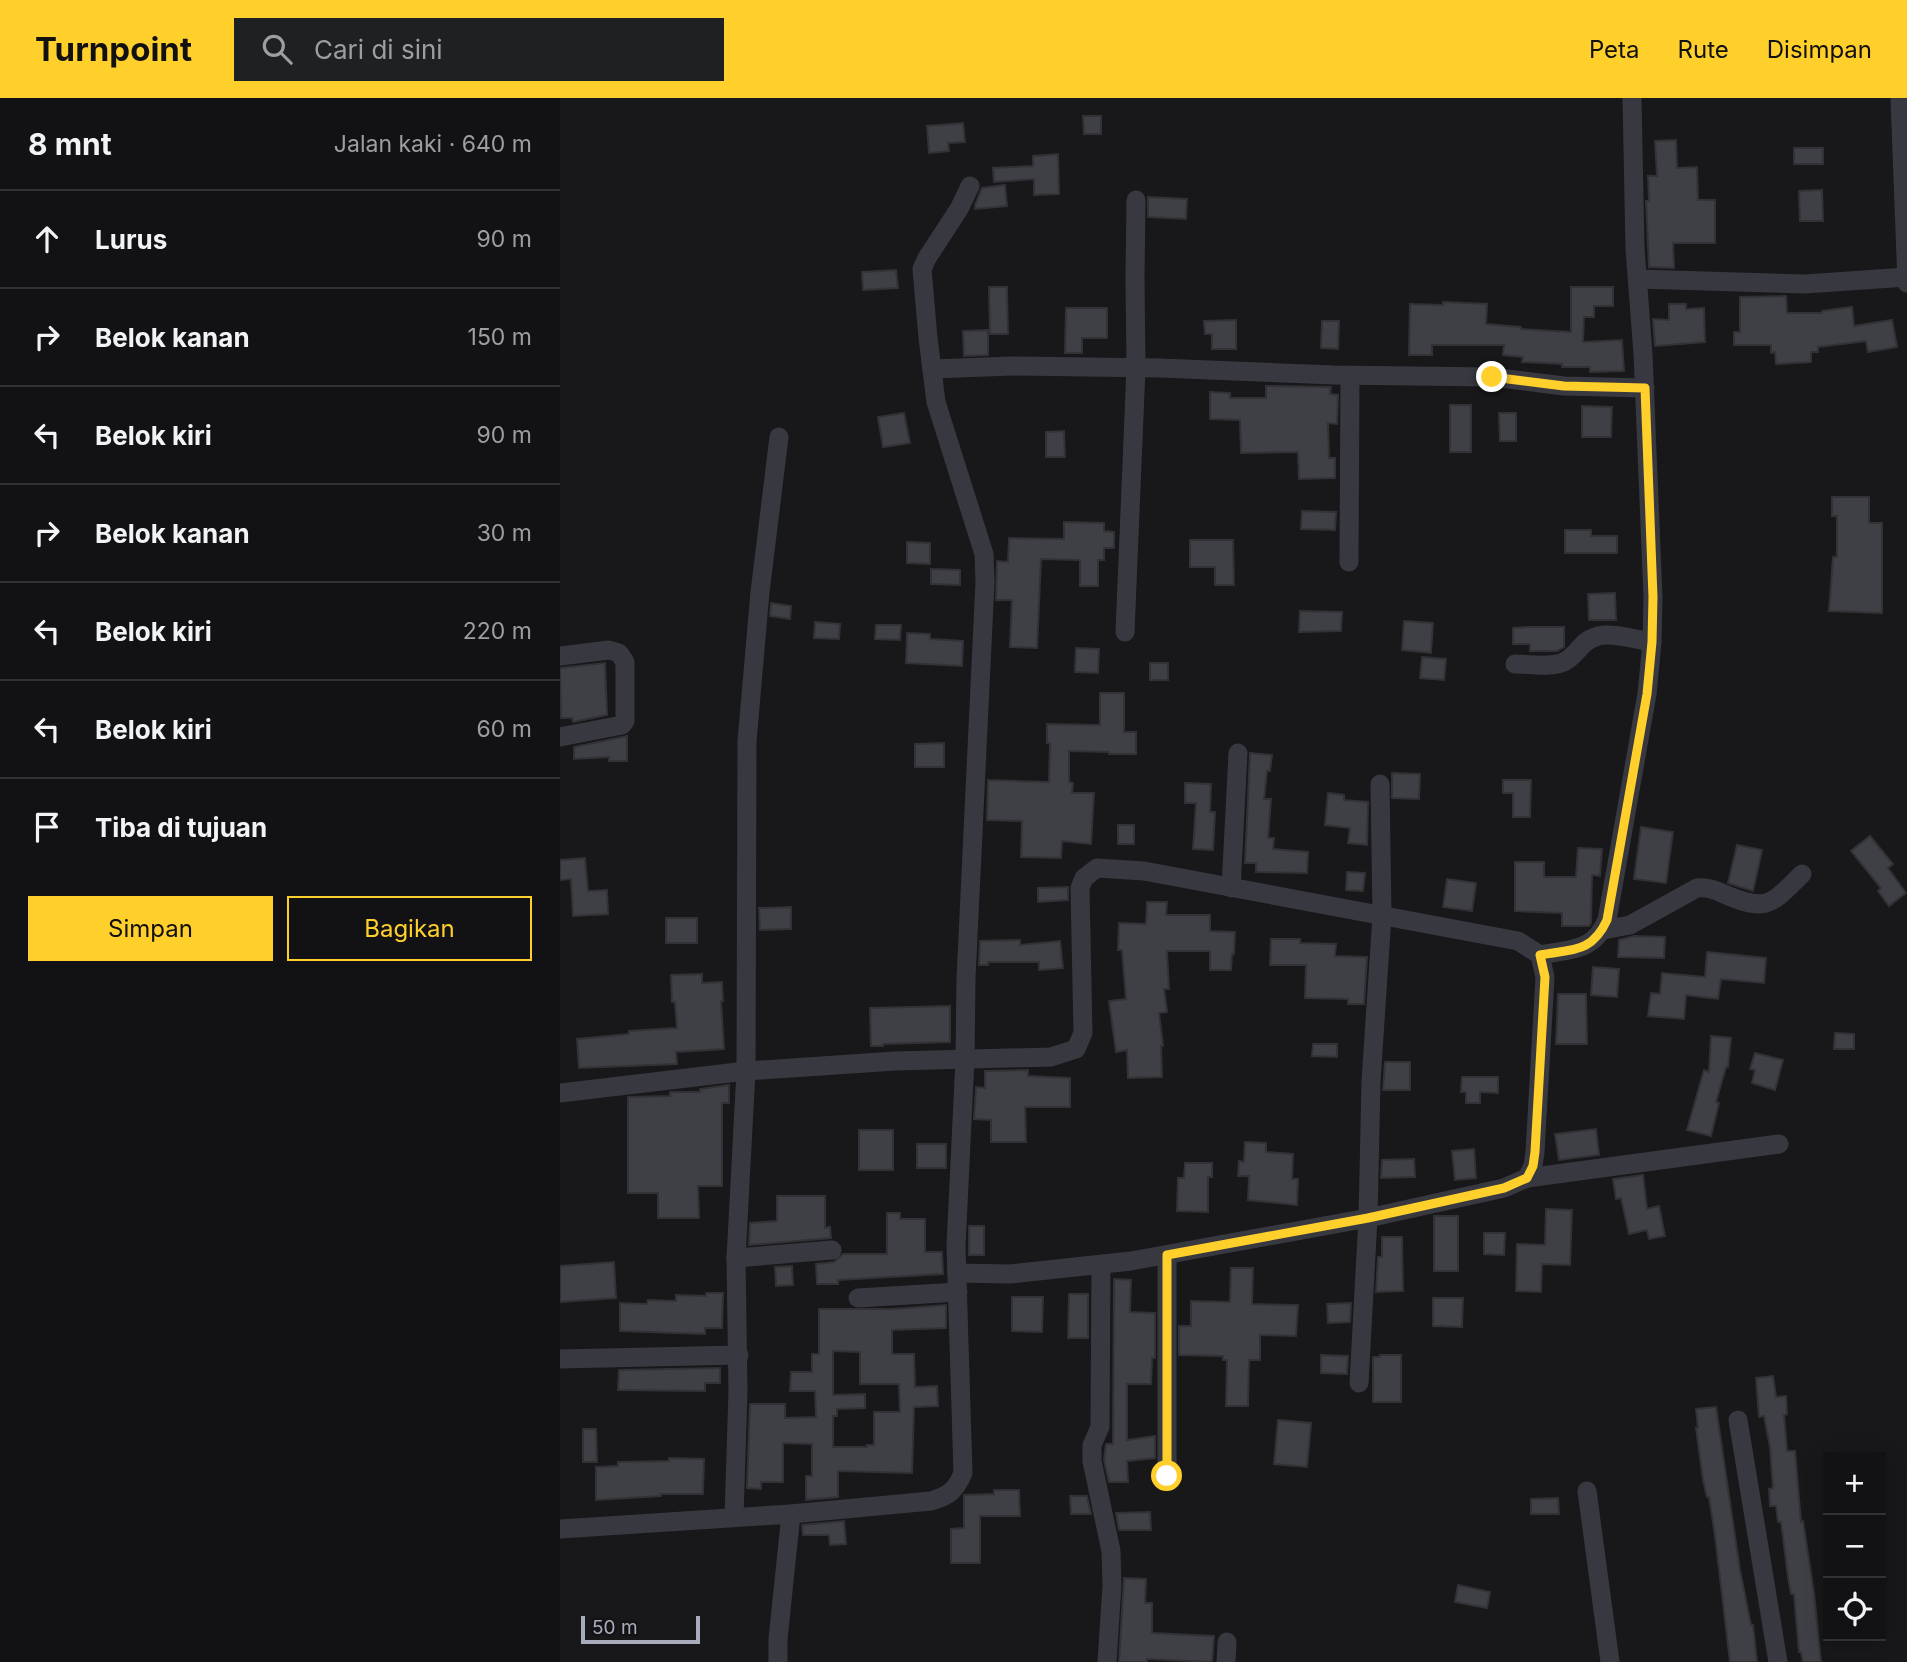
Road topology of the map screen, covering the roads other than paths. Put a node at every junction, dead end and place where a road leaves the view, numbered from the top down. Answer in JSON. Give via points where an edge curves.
{"nodes":[{"id":1,"x":1632,"y":98,"type":"edge"},
{"id":2,"x":1900,"y":98,"type":"edge"},
{"id":3,"x":970,"y":186,"type":"dead end"},
{"id":4,"x":1136,"y":200,"type":"dead end"},
{"id":5,"x":1907,"y":277,"type":"edge"},
{"id":6,"x":1638,"y":279,"type":"junction"},
{"id":7,"x":1907,"y":283,"type":"edge"},
{"id":8,"x":1136,"y":368,"type":"junction"},
{"id":9,"x":932,"y":369,"type":"junction"},
{"id":10,"x":1350,"y":375,"type":"junction"},
{"id":11,"x":1645,"y":388,"type":"junction"},
{"id":12,"x":779,"y":437,"type":"dead end"},
{"id":13,"x":1349,"y":562,"type":"dead end"},
{"id":14,"x":1125,"y":632,"type":"dead end"},
{"id":15,"x":1652,"y":642,"type":"junction"},
{"id":16,"x":560,"y":656,"type":"edge"},
{"id":17,"x":1515,"y":664,"type":"dead end"},
{"id":18,"x":560,"y":737,"type":"edge"},
{"id":19,"x":1238,"y":753,"type":"dead end"},
{"id":20,"x":1380,"y":784,"type":"dead end"},
{"id":21,"x":1802,"y":874,"type":"dead end"},
{"id":22,"x":1231,"y":888,"type":"junction"},
{"id":23,"x":1382,"y":916,"type":"junction"},
{"id":24,"x":1603,"y":930,"type":"junction"},
{"id":25,"x":1540,"y":955,"type":"junction"},
{"id":26,"x":965,"y":1059,"type":"junction"},
{"id":27,"x":746,"y":1071,"type":"junction"},
{"id":28,"x":560,"y":1093,"type":"edge"},
{"id":29,"x":1779,"y":1144,"type":"dead end"},
{"id":30,"x":1527,"y":1178,"type":"junction"},
{"id":31,"x":1368,"y":1218,"type":"junction"},
{"id":32,"x":832,"y":1250,"type":"dead end"},
{"id":33,"x":1167,"y":1255,"type":"junction"},
{"id":34,"x":736,"y":1258,"type":"junction"},
{"id":35,"x":1101,"y":1264,"type":"junction"},
{"id":36,"x":958,"y":1282,"type":"junction"},
{"id":37,"x":858,"y":1298,"type":"dead end"},
{"id":38,"x":739,"y":1355,"type":"junction"},
{"id":39,"x":560,"y":1359,"type":"edge"},
{"id":40,"x":1359,"y":1383,"type":"dead end"},
{"id":41,"x":1738,"y":1420,"type":"dead end"},
{"id":42,"x":1167,"y":1476,"type":"dead end"},
{"id":43,"x":1587,"y":1491,"type":"dead end"},
{"id":44,"x":791,"y":1514,"type":"junction"},
{"id":45,"x":734,"y":1517,"type":"junction"},
{"id":46,"x":560,"y":1529,"type":"edge"},
{"id":47,"x":1227,"y":1642,"type":"dead end"},
{"id":48,"x":778,"y":1662,"type":"edge"},
{"id":49,"x":1107,"y":1662,"type":"edge"},
{"id":50,"x":1226,"y":1662,"type":"edge"},
{"id":51,"x":1610,"y":1662,"type":"edge"},
{"id":52,"x":1778,"y":1662,"type":"edge"}],
"edges":[{"from":1,"to":6,"type":"street"},
{"from":2,"to":5,"type":"street"},
{"from":3,"to":9,"type":"street","via":[[922,269]]},
{"from":4,"to":8,"type":"street"},
{"from":5,"to":6,"type":"street","via":[[1805,284]]},
{"from":5,"to":7,"type":"street"},
{"from":6,"to":11,"type":"street"},
{"from":8,"to":9,"type":"street"},
{"from":8,"to":10,"type":"street"},
{"from":8,"to":14,"type":"street"},
{"from":9,"to":26,"type":"street","via":[[936,402],[984,554]]},
{"from":10,"to":11,"type":"street","via":[[1492,377],[1564,386]]},
{"from":10,"to":13,"type":"street"},
{"from":11,"to":15,"type":"street"},
{"from":12,"to":27,"type":"street","via":[[747,741]]},
{"from":15,"to":17,"type":"street","via":[[1600,635],[1584,641],[1563,663]]},
{"from":15,"to":24,"type":"street","via":[[1628,806]]},
{"from":16,"to":18,"type":"street","via":[[609,650],[619,653],[625,662],[622,725]]},
{"from":19,"to":22,"type":"street"},
{"from":20,"to":23,"type":"street"},
{"from":21,"to":24,"type":"street","via":[[1767,905],[1697,888],[1630,925]]},
{"from":22,"to":23,"type":"street"},
{"from":22,"to":26,"type":"street","via":[[1144,871],[1097,868],[1080,888],[1083,1033],[1076,1049],[1051,1057]]},
{"from":23,"to":25,"type":"street","via":[[1518,941]]},
{"from":23,"to":31,"type":"street"},
{"from":24,"to":25,"type":"street","via":[[1584,947]]},
{"from":25,"to":30,"type":"street","via":[[1545,977],[1535,1152]]},
{"from":26,"to":27,"type":"street"},
{"from":26,"to":36,"type":"street"},
{"from":27,"to":28,"type":"street"},
{"from":27,"to":34,"type":"street"},
{"from":29,"to":30,"type":"street"},
{"from":30,"to":31,"type":"street","via":[[1504,1188]]},
{"from":31,"to":33,"type":"street"},
{"from":31,"to":40,"type":"street"},
{"from":32,"to":34,"type":"street"},
{"from":33,"to":35,"type":"street"},
{"from":33,"to":42,"type":"street"},
{"from":34,"to":38,"type":"street"},
{"from":35,"to":36,"type":"street"},
{"from":35,"to":49,"type":"street","via":[[1100,1427],[1092,1445],[1092,1461],[1111,1551]]},
{"from":36,"to":37,"type":"street"},
{"from":36,"to":44,"type":"street","via":[[964,1454],[958,1486],[946,1497],[931,1501]]},
{"from":38,"to":39,"type":"street"},
{"from":38,"to":45,"type":"street"},
{"from":41,"to":52,"type":"street"},
{"from":43,"to":51,"type":"street"},
{"from":44,"to":45,"type":"street"},
{"from":44,"to":48,"type":"street"},
{"from":45,"to":46,"type":"street"},
{"from":47,"to":50,"type":"street"}]}
